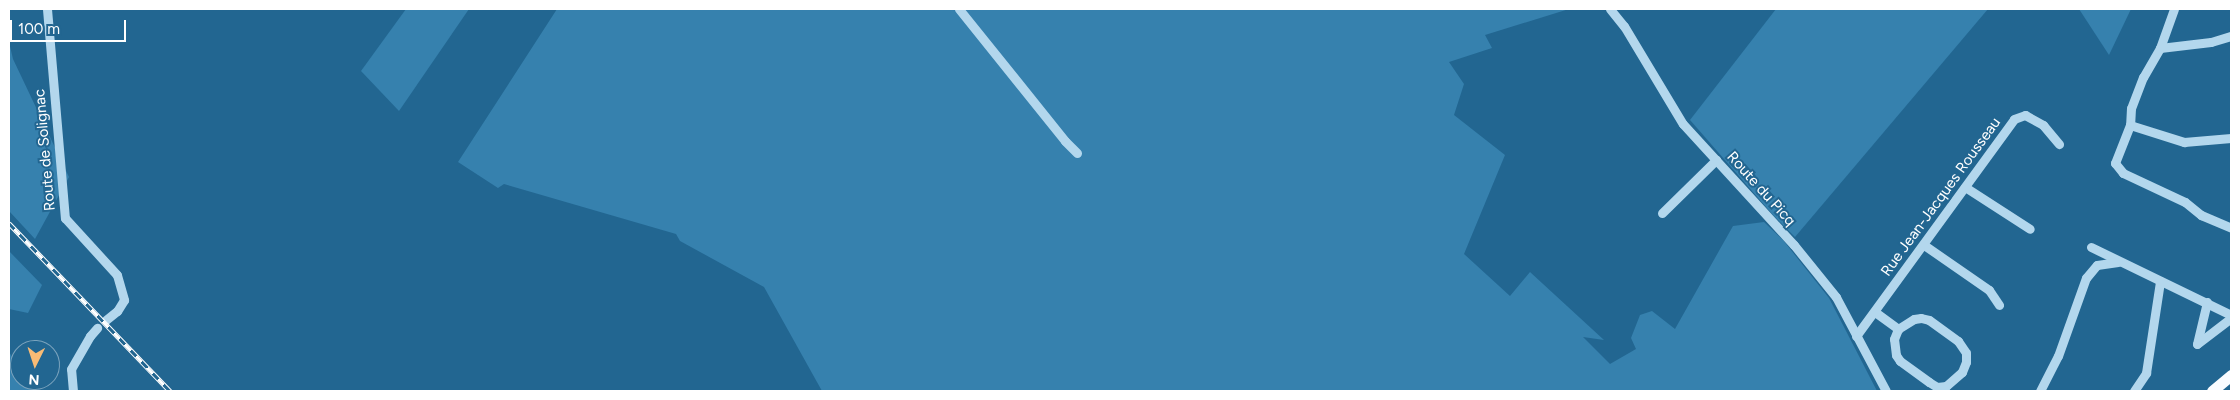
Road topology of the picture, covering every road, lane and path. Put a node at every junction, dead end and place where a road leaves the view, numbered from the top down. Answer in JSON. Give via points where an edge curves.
{"nodes":[{"id":1,"x":47,"y":9,"type":"edge"},
{"id":2,"x":959,"y":9,"type":"edge"},
{"id":3,"x":1610,"y":9,"type":"edge"},
{"id":4,"x":2174,"y":9,"type":"edge"},
{"id":5,"x":2231,"y":36,"type":"edge"},
{"id":6,"x":2160,"y":48,"type":"junction"},
{"id":7,"x":2130,"y":125,"type":"junction"},
{"id":8,"x":2231,"y":138,"type":"edge"},
{"id":9,"x":2059,"y":144,"type":"dead end"},
{"id":10,"x":1077,"y":153,"type":"dead end"},
{"id":11,"x":1716,"y":160,"type":"junction"},
{"id":12,"x":1965,"y":187,"type":"junction"},
{"id":13,"x":1662,"y":213,"type":"dead end"},
{"id":14,"x":2231,"y":228,"type":"edge"},
{"id":15,"x":2030,"y":229,"type":"dead end"},
{"id":16,"x":1924,"y":244,"type":"junction"},
{"id":17,"x":2091,"y":247,"type":"dead end"},
{"id":18,"x":2118,"y":262,"type":"junction"},
{"id":19,"x":2160,"y":281,"type":"junction"},
{"id":20,"x":2207,"y":302,"type":"junction"},
{"id":21,"x":1999,"y":305,"type":"dead end"},
{"id":22,"x":1875,"y":312,"type":"junction"},
{"id":23,"x":2231,"y":317,"type":"edge"},
{"id":24,"x":106,"y":320,"type":"dead end"},
{"id":25,"x":97,"y":328,"type":"dead end"},
{"id":26,"x":1898,"y":329,"type":"junction"},
{"id":27,"x":1856,"y":336,"type":"junction"},
{"id":28,"x":2231,"y":375,"type":"edge"},
{"id":29,"x":73,"y":391,"type":"edge"},
{"id":30,"x":1886,"y":391,"type":"edge"},
{"id":31,"x":2040,"y":391,"type":"edge"},
{"id":32,"x":2134,"y":391,"type":"edge"},
{"id":33,"x":2212,"y":391,"type":"edge"}],
"edges":[{"from":1,"to":24,"type":"street","name":"Route de Solignac","via":[[65,218],[117,275],[124,300]]},
{"from":2,"to":10,"type":"street"},
{"from":3,"to":11,"type":"street","name":"Route du Picq","via":[[1624,26],[1683,124]]},
{"from":4,"to":6,"type":"street"},
{"from":5,"to":6,"type":"street","via":[[2211,42]]},
{"from":6,"to":7,"type":"street","via":[[2131,108]]},
{"from":7,"to":8,"type":"street","via":[[2184,142]]},
{"from":7,"to":14,"type":"street","via":[[2115,164],[2118,168],[2185,202],[2201,215]]},
{"from":9,"to":12,"type":"street","name":"Rue Jean-Jacques Rousseau","via":[[2043,125],[2025,115],[2014,119]]},
{"from":11,"to":13,"type":"street"},
{"from":11,"to":27,"type":"street","name":"Route du Picq","via":[[1806,260],[1836,298]]},
{"from":12,"to":15,"type":"street"},
{"from":12,"to":16,"type":"street","name":"Rue Jean-Jacques Rousseau"},
{"from":16,"to":21,"type":"street","via":[[1989,290]]},
{"from":16,"to":22,"type":"street","name":"Rue Jean-Jacques Rousseau"},
{"from":17,"to":18,"type":"street"},
{"from":18,"to":19,"type":"street"},
{"from":18,"to":31,"type":"street","via":[[2097,265],[2086,278],[2058,356]]},
{"from":19,"to":20,"type":"street"},
{"from":19,"to":32,"type":"street","via":[[2146,373]]},
{"from":20,"to":23,"type":"street"},
{"from":20,"to":23,"type":"street","via":[[2197,344]]},
{"from":22,"to":26,"type":"street"},
{"from":22,"to":27,"type":"street","name":"Rue Jean-Jacques Rousseau"},
{"from":25,"to":29,"type":"street","via":[[72,369]]},
{"from":26,"to":26,"type":"street","via":[[1894,339],[1896,355],[1929,382],[1946,386],[1962,372],[1966,362],[1963,346],[1929,320],[1914,319]]},
{"from":27,"to":30,"type":"street","name":"Route du Picq"},
{"from":28,"to":33,"type":"main road"}]}
